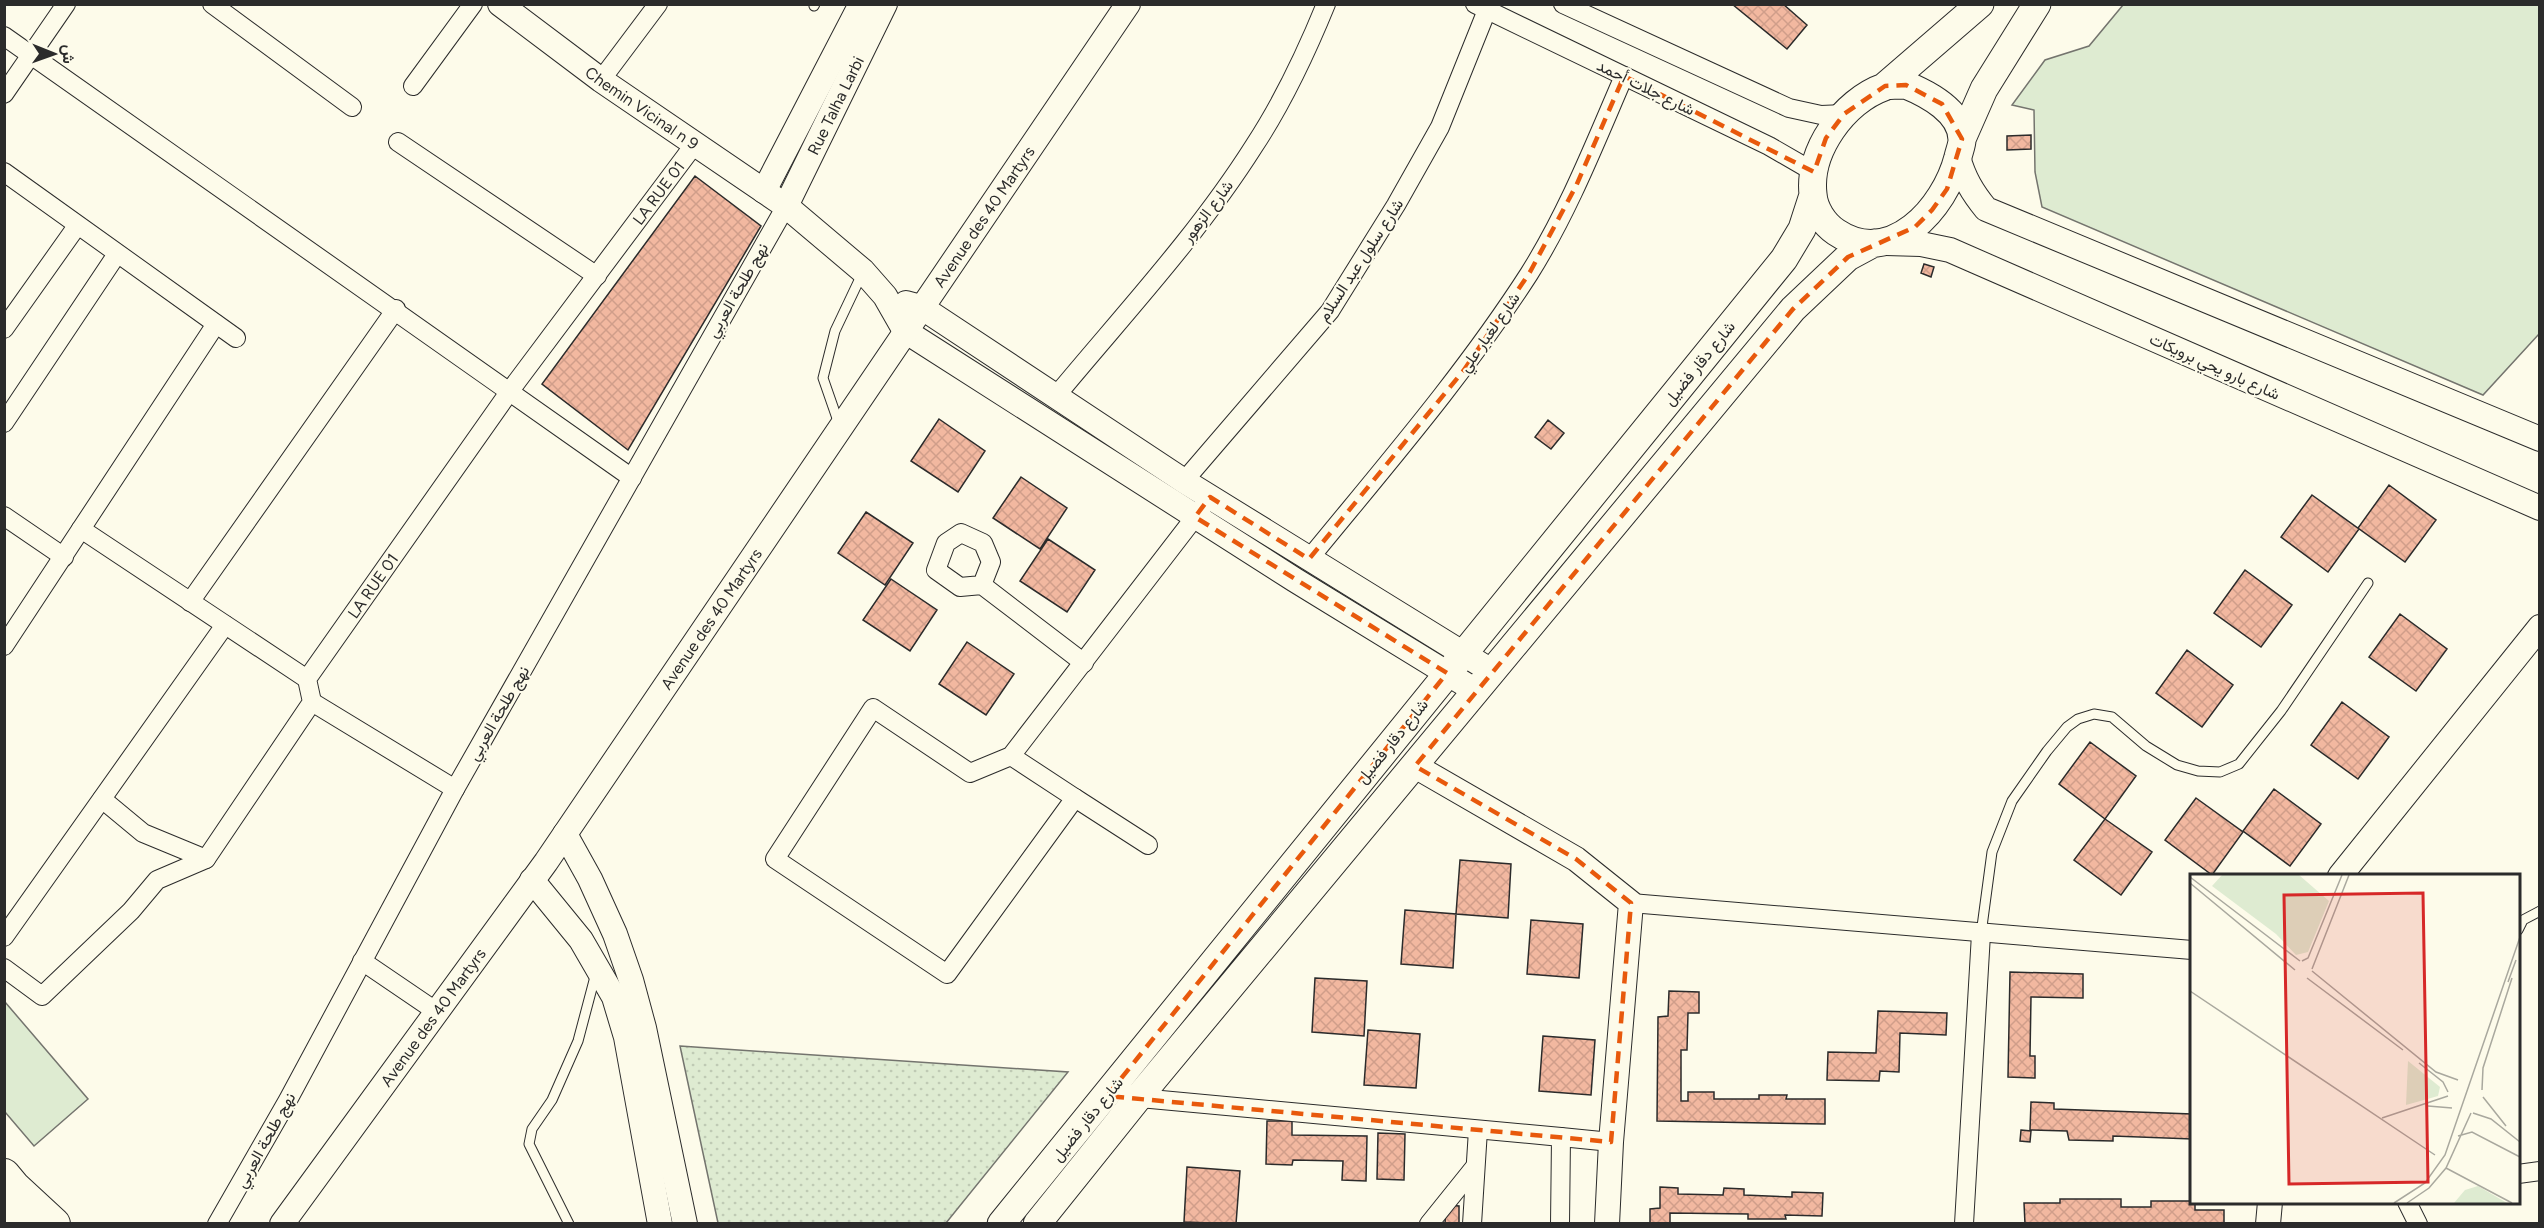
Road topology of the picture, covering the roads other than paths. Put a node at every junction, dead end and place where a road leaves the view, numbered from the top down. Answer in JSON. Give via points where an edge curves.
{"nodes":[{"id":1,"x":66,"y":4,"type":"edge"},
{"id":2,"x":212,"y":4,"type":"edge"},
{"id":3,"x":473,"y":4,"type":"edge"},
{"id":4,"x":500,"y":4,"type":"edge"},
{"id":5,"x":658,"y":4,"type":"edge"},
{"id":6,"x":861,"y":4,"type":"edge"},
{"id":7,"x":885,"y":4,"type":"edge"},
{"id":8,"x":1128,"y":4,"type":"edge"},
{"id":9,"x":1326,"y":4,"type":"edge"},
{"id":10,"x":1563,"y":4,"type":"edge"},
{"id":11,"x":1980,"y":4,"type":"edge"},
{"id":12,"x":2037,"y":4,"type":"edge"},
{"id":13,"x":1481,"y":7,"type":"edge"},
{"id":14,"x":4,"y":36,"type":"edge"},
{"id":15,"x":30,"y":54,"type":"junction"},
{"id":16,"x":1624,"y":76,"type":"junction"},
{"id":17,"x":601,"y":80,"type":"junction"},
{"id":18,"x":413,"y":86,"type":"dead end"},
{"id":19,"x":1885,"y":86,"type":"junction"},
{"id":20,"x":4,"y":94,"type":"edge"},
{"id":21,"x":352,"y":107,"type":"dead end"},
{"id":22,"x":1844,"y":114,"type":"junction"},
{"id":23,"x":398,"y":142,"type":"dead end"},
{"id":24,"x":694,"y":146,"type":"junction"},
{"id":25,"x":1960,"y":148,"type":"junction"},
{"id":26,"x":4,"y":172,"type":"edge"},
{"id":27,"x":1813,"y":184,"type":"junction"},
{"id":28,"x":764,"y":191,"type":"junction"},
{"id":29,"x":786,"y":206,"type":"junction"},
{"id":30,"x":77,"y":226,"type":"junction"},
{"id":31,"x":1880,"y":243,"type":"junction"},
{"id":32,"x":117,"y":254,"type":"junction"},
{"id":33,"x":863,"y":271,"type":"junction"},
{"id":34,"x":597,"y":276,"type":"junction"},
{"id":35,"x":885,"y":296,"type":"junction"},
{"id":36,"x":921,"y":307,"type":"junction"},
{"id":37,"x":396,"y":309,"type":"junction"},
{"id":38,"x":216,"y":324,"type":"junction"},
{"id":39,"x":4,"y":329,"type":"edge"},
{"id":40,"x":905,"y":331,"type":"junction"},
{"id":41,"x":236,"y":338,"type":"dead end"},
{"id":42,"x":510,"y":391,"type":"junction"},
{"id":43,"x":1056,"y":396,"type":"junction"},
{"id":44,"x":4,"y":423,"type":"edge"},
{"id":45,"x":840,"y":428,"type":"junction"},
{"id":46,"x":2540,"y":439,"type":"edge"},
{"id":47,"x":632,"y":478,"type":"junction"},
{"id":48,"x":1184,"y":481,"type":"junction"},
{"id":49,"x":1210,"y":498,"type":"junction"},
{"id":50,"x":2540,"y":508,"type":"edge"},
{"id":51,"x":4,"y":516,"type":"edge"},
{"id":52,"x":1195,"y":517,"type":"junction"},
{"id":53,"x":81,"y":529,"type":"junction"},
{"id":54,"x":64,"y":556,"type":"junction"},
{"id":55,"x":1308,"y":559,"type":"junction"},
{"id":56,"x":2368,"y":583,"type":"dead end"},
{"id":57,"x":982,"y":585,"type":"dead end"},
{"id":58,"x":190,"y":602,"type":"junction"},
{"id":59,"x":225,"y":625,"type":"junction"},
{"id":60,"x":2540,"y":627,"type":"edge"},
{"id":61,"x":4,"y":646,"type":"edge"},
{"id":62,"x":1084,"y":663,"type":"junction"},
{"id":63,"x":1455,"y":663,"type":"junction"},
{"id":64,"x":306,"y":679,"type":"junction"},
{"id":65,"x":1484,"y":682,"type":"junction"},
{"id":66,"x":312,"y":702,"type":"junction"},
{"id":67,"x":1011,"y":756,"type":"junction"},
{"id":68,"x":1415,"y":766,"type":"junction"},
{"id":69,"x":455,"y":789,"type":"junction"},
{"id":70,"x":1075,"y":798,"type":"junction"},
{"id":71,"x":102,"y":799,"type":"junction"},
{"id":72,"x":565,"y":834,"type":"junction"},
{"id":73,"x":1148,"y":845,"type":"dead end"},
{"id":74,"x":206,"y":859,"type":"junction"},
{"id":75,"x":2342,"y":874,"type":"edge"},
{"id":76,"x":532,"y":880,"type":"junction"},
{"id":77,"x":1630,"y":903,"type":"junction"},
{"id":78,"x":2540,"y":911,"type":"edge"},
{"id":79,"x":2520,"y":926,"type":"edge"},
{"id":80,"x":1981,"y":934,"type":"junction"},
{"id":81,"x":4,"y":937,"type":"edge"},
{"id":82,"x":2190,"y":950,"type":"edge"},
{"id":83,"x":362,"y":961,"type":"junction"},
{"id":84,"x":598,"y":965,"type":"junction"},
{"id":85,"x":4,"y":968,"type":"edge"},
{"id":86,"x":436,"y":1012,"type":"junction"},
{"id":87,"x":1107,"y":1096,"type":"junction"},
{"id":88,"x":1138,"y":1098,"type":"junction"},
{"id":89,"x":1478,"y":1130,"type":"junction"},
{"id":90,"x":1561,"y":1137,"type":"junction"},
{"id":91,"x":656,"y":1141,"type":"junction"},
{"id":92,"x":1611,"y":1142,"type":"junction"},
{"id":93,"x":1474,"y":1168,"type":"junction"},
{"id":94,"x":2540,"y":1171,"type":"edge"},
{"id":95,"x":2520,"y":1173,"type":"edge"},
{"id":96,"x":4,"y":1175,"type":"edge"},
{"id":97,"x":2270,"y":1204,"type":"edge"},
{"id":98,"x":2408,"y":1204,"type":"edge"},
{"id":99,"x":4,"y":1208,"type":"edge"},
{"id":100,"x":20,"y":1224,"type":"edge"},
{"id":101,"x":54,"y":1224,"type":"edge"},
{"id":102,"x":217,"y":1224,"type":"edge"},
{"id":103,"x":282,"y":1224,"type":"edge"},
{"id":104,"x":570,"y":1224,"type":"edge"},
{"id":105,"x":660,"y":1224,"type":"edge"},
{"id":106,"x":685,"y":1224,"type":"edge"},
{"id":107,"x":1001,"y":1224,"type":"edge"},
{"id":108,"x":1037,"y":1224,"type":"edge"},
{"id":109,"x":1429,"y":1224,"type":"edge"},
{"id":110,"x":1472,"y":1224,"type":"edge"},
{"id":111,"x":1560,"y":1224,"type":"edge"},
{"id":112,"x":1607,"y":1224,"type":"edge"},
{"id":113,"x":1964,"y":1224,"type":"edge"},
{"id":114,"x":2268,"y":1224,"type":"edge"},
{"id":115,"x":2418,"y":1224,"type":"edge"}],
"edges":[{"from":1,"to":15,"type":"street"},
{"from":2,"to":21,"type":"street"},
{"from":3,"to":18,"type":"street"},
{"from":4,"to":17,"type":"main road","name":"Chemin Vicinal n 9"},
{"from":5,"to":17,"type":"street"},
{"from":6,"to":28,"type":"main road"},
{"from":7,"to":29,"type":"main road","name":"Rue Talha Larbi"},
{"from":8,"to":36,"type":"main road","name":"Avenue des 40 Martyrs"},
{"from":9,"to":43,"type":"street","name":"شارع الزهور","via":[[1296,71],[1255,146],[1194,230]]},
{"from":10,"to":22,"type":"street","via":[[1789,108],[1821,115]]},
{"from":11,"to":19,"type":"main road"},
{"from":12,"to":25,"type":"main road","via":[[1984,89]]},
{"from":13,"to":16,"type":"street","name":"شارع جلات أحمد"},
{"from":13,"to":48,"type":"street","name":"شارع سلول عبد السلام","via":[[1440,127],[1330,311]]},
{"from":14,"to":15,"type":"street"},
{"from":15,"to":20,"type":"street"},
{"from":15,"to":37,"type":"street"},
{"from":16,"to":27,"type":"street","name":"شارع جلات أحمد","via":[[1769,146]]},
{"from":16,"to":55,"type":"street","name":"شارع لغبار علي","via":[[1576,186],[1530,272],[1464,370]]},
{"from":17,"to":24,"type":"main road","name":"Chemin Vicinal n 9"},
{"from":19,"to":22,"type":"main road"},
{"from":19,"to":25,"type":"main road","via":[[1906,86],[1942,104],[1954,118]]},
{"from":22,"to":27,"type":"main road","via":[[1826,138]]},
{"from":23,"to":34,"type":"street"},
{"from":24,"to":28,"type":"main road","name":"Chemin Vicinal n 9"},
{"from":24,"to":34,"type":"street","name":"LA RUE 01"},
{"from":25,"to":31,"type":"main road","via":[[1947,189],[1932,210],[1915,227]]},
{"from":25,"to":46,"type":"main road","via":[[1964,179],[1986,209]]},
{"from":26,"to":30,"type":"street"},
{"from":27,"to":31,"type":"main road","via":[[1827,225],[1862,243]]},
{"from":27,"to":63,"type":"main road","name":"شارع دقار فضيل","via":[[1802,229],[1784,258]]},
{"from":28,"to":29,"type":"main road","name":"Chemin Vicinal n 9"},
{"from":29,"to":33,"type":"main road","name":"Chemin Vicinal n 9"},
{"from":29,"to":47,"type":"street","name":"نهج طلحة العربي"},
{"from":30,"to":32,"type":"street"},
{"from":30,"to":39,"type":"street"},
{"from":31,"to":50,"type":"main road","name":"شارع بارو يحي برويكات","via":[[1922,244],[1950,250]]},
{"from":31,"to":65,"type":"main road","name":"شارع دقار فضيل","via":[[1848,257],[1793,309]]},
{"from":32,"to":38,"type":"street"},
{"from":32,"to":44,"type":"street"},
{"from":33,"to":35,"type":"main road","name":"Chemin Vicinal n 9"},
{"from":33,"to":45,"type":"lane","via":[[835,331],[823,378]]},
{"from":34,"to":42,"type":"street","name":"LA RUE 01"},
{"from":35,"to":36,"type":"main road"},
{"from":35,"to":40,"type":"main road","name":"Chemin Vicinal n 9"},
{"from":36,"to":40,"type":"main road","name":"Avenue des 40 Martyrs"},
{"from":36,"to":43,"type":"main road"},
{"from":37,"to":42,"type":"street"},
{"from":37,"to":58,"type":"street"},
{"from":38,"to":41,"type":"street"},
{"from":38,"to":53,"type":"street"},
{"from":40,"to":45,"type":"main road","name":"Avenue des 40 Martyrs"},
{"from":40,"to":52,"type":"main road"},
{"from":42,"to":47,"type":"street"},
{"from":42,"to":64,"type":"street","name":"LA RUE 01"},
{"from":43,"to":48,"type":"main road"},
{"from":45,"to":72,"type":"main road","name":"Avenue des 40 Martyrs"},
{"from":47,"to":69,"type":"street","name":"نهج طلحة العربي"},
{"from":48,"to":49,"type":"main road"},
{"from":49,"to":52,"type":"street"},
{"from":49,"to":55,"type":"main road"},
{"from":51,"to":54,"type":"street"},
{"from":52,"to":62,"type":"street"},
{"from":52,"to":63,"type":"main road"},
{"from":53,"to":54,"type":"street"},
{"from":53,"to":58,"type":"street"},
{"from":54,"to":61,"type":"street"},
{"from":55,"to":63,"type":"main road"},
{"from":56,"to":80,"type":"lane","via":[[2281,711],[2239,764],[2220,772],[2177,765],[2146,746],[2112,717],[2094,714],[2067,727],[2012,801],[1992,852]]},
{"from":57,"to":62,"type":"street"},
{"from":58,"to":59,"type":"street"},
{"from":59,"to":64,"type":"street"},
{"from":59,"to":71,"type":"street"},
{"from":60,"to":75,"type":"main road"},
{"from":62,"to":67,"type":"street"},
{"from":63,"to":65,"type":"main road"},
{"from":63,"to":87,"type":"main road","name":"شارع دقار فضيل"},
{"from":64,"to":66,"type":"street"},
{"from":65,"to":68,"type":"main road","name":"شارع دقار فضيل"},
{"from":66,"to":69,"type":"street"},
{"from":66,"to":74,"type":"street"},
{"from":67,"to":70,"type":"street"},
{"from":67,"to":70,"type":"street","via":[[970,773],[873,708],[775,860],[947,974]]},
{"from":68,"to":77,"type":"main road","via":[[1576,859]]},
{"from":68,"to":88,"type":"main road","name":"شارع دقار فضيل"},
{"from":69,"to":83,"type":"street","name":"نهج طلحة العربي"},
{"from":70,"to":73,"type":"street"},
{"from":71,"to":74,"type":"street","via":[[143,833]]},
{"from":71,"to":81,"type":"street"},
{"from":72,"to":76,"type":"main road","name":"Avenue des 40 Martyrs"},
{"from":72,"to":91,"type":"main road","via":[[615,934],[631,980],[644,1028]]},
{"from":74,"to":85,"type":"street","via":[[157,880],[131,912],[42,996]]},
{"from":76,"to":84,"type":"main road"},
{"from":76,"to":86,"type":"main road","name":"Avenue des 40 Martyrs"},
{"from":77,"to":80,"type":"street"},
{"from":77,"to":92,"type":"main road"},
{"from":78,"to":79,"type":"lane"},
{"from":80,"to":82,"type":"street"},
{"from":80,"to":113,"type":"street"},
{"from":83,"to":86,"type":"street"},
{"from":83,"to":102,"type":"street","name":"نهج طلحة العربي"},
{"from":84,"to":91,"type":"main road","via":[[614,997]]},
{"from":84,"to":104,"type":"lane","via":[[578,1041],[552,1100],[532,1129],[529,1144]]},
{"from":86,"to":103,"type":"main road","name":"Avenue des 40 Martyrs"},
{"from":87,"to":88,"type":"street"},
{"from":87,"to":107,"type":"main road","name":"شارع دقار فضيل"},
{"from":88,"to":89,"type":"street"},
{"from":88,"to":108,"type":"main road","name":"شارع دقار فضيل"},
{"from":89,"to":90,"type":"street"},
{"from":89,"to":93,"type":"street"},
{"from":90,"to":92,"type":"street"},
{"from":90,"to":111,"type":"street"},
{"from":91,"to":105,"type":"main road"},
{"from":91,"to":106,"type":"main road"},
{"from":92,"to":112,"type":"main road"},
{"from":93,"to":109,"type":"street"},
{"from":93,"to":110,"type":"street"},
{"from":94,"to":95,"type":"street"},
{"from":96,"to":101,"type":"highway"},
{"from":97,"to":114,"type":"main road"},
{"from":98,"to":115,"type":"street"},
{"from":99,"to":100,"type":"highway"}]}
